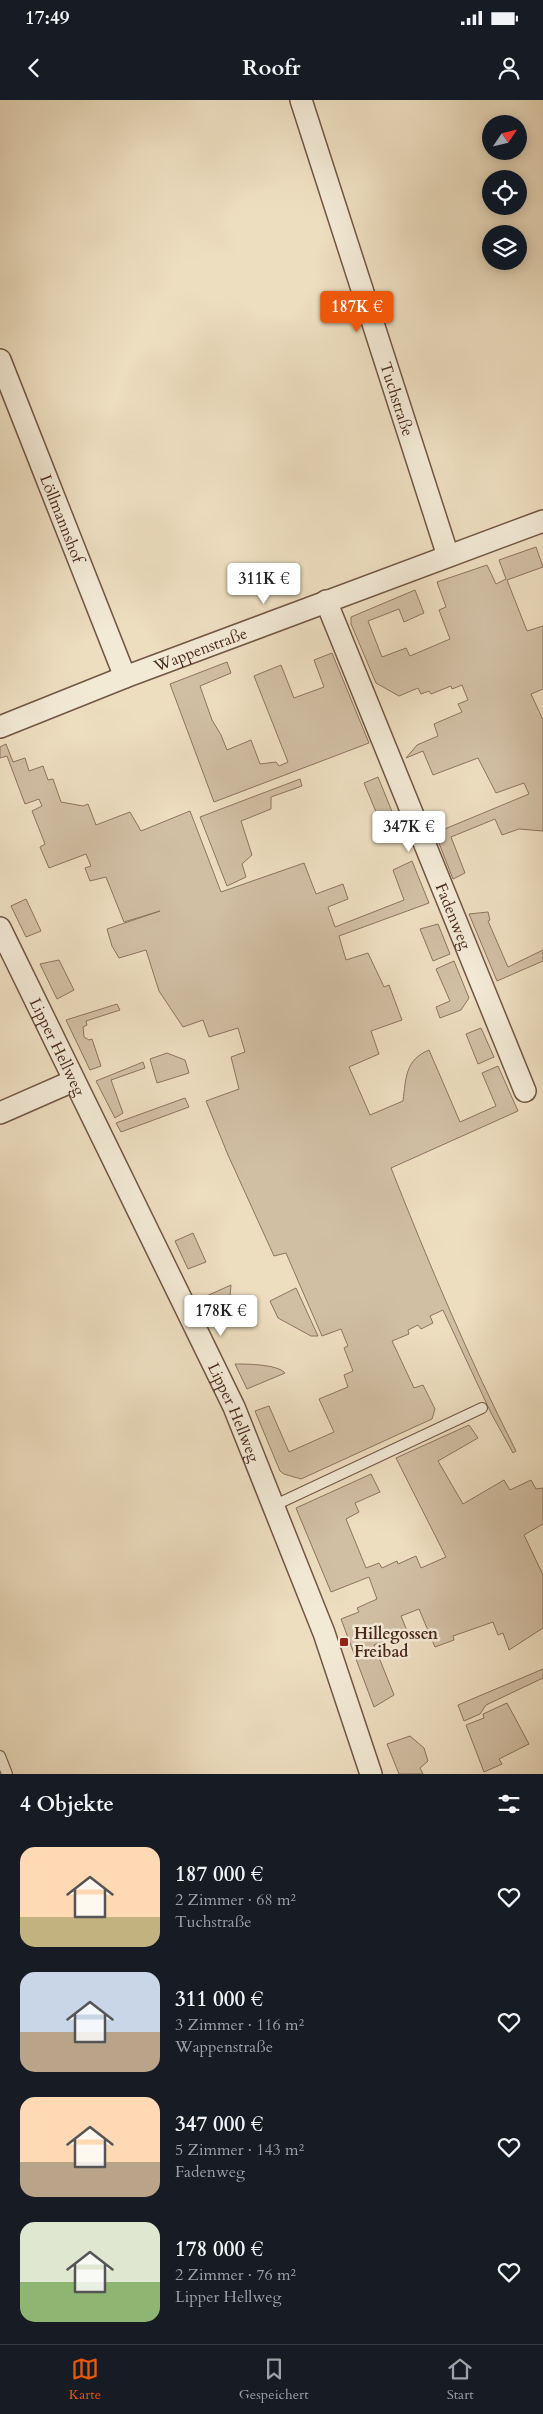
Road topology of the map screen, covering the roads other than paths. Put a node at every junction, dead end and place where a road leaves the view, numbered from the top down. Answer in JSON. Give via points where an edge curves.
{"nodes":[{"id":1,"x":301,"y":100,"type":"edge"},
{"id":2,"x":0,"y":360,"type":"edge"},
{"id":3,"x":543,"y":521,"type":"edge"},
{"id":4,"x":448,"y":556,"type":"junction"},
{"id":5,"x":326,"y":601,"type":"junction"},
{"id":6,"x":125,"y":677,"type":"junction"},
{"id":7,"x":0,"y":727,"type":"edge"},
{"id":8,"x":0,"y":928,"type":"edge"},
{"id":9,"x":74,"y":1081,"type":"junction"},
{"id":10,"x":525,"y":1091,"type":"dead end"},
{"id":11,"x":0,"y":1113,"type":"edge"},
{"id":12,"x":482,"y":1408,"type":"dead end"},
{"id":13,"x":273,"y":1506,"type":"junction"},
{"id":14,"x":0,"y":1756,"type":"edge"},
{"id":15,"x":7,"y":1774,"type":"edge"},
{"id":16,"x":371,"y":1774,"type":"edge"}],
"edges":[{"from":1,"to":4,"type":"street","name":"Tuchstraße"},
{"from":2,"to":6,"type":"street","name":"Löllmannshof"},
{"from":3,"to":4,"type":"street","name":"Wappenstraße"},
{"from":4,"to":5,"type":"street","name":"Wappenstraße"},
{"from":5,"to":6,"type":"street","name":"Wappenstraße"},
{"from":5,"to":10,"type":"street","name":"Fadenweg"},
{"from":6,"to":7,"type":"street","name":"Wappenstraße"},
{"from":8,"to":9,"type":"street","name":"Lipper Hellweg"},
{"from":9,"to":11,"type":"street"},
{"from":9,"to":13,"type":"street","name":"Lipper Hellweg","via":[[234,1407]]},
{"from":12,"to":13,"type":"lane"},
{"from":13,"to":16,"type":"street","name":"Lipper Hellweg","via":[[324,1633]]},
{"from":14,"to":15,"type":"lane"}]}
